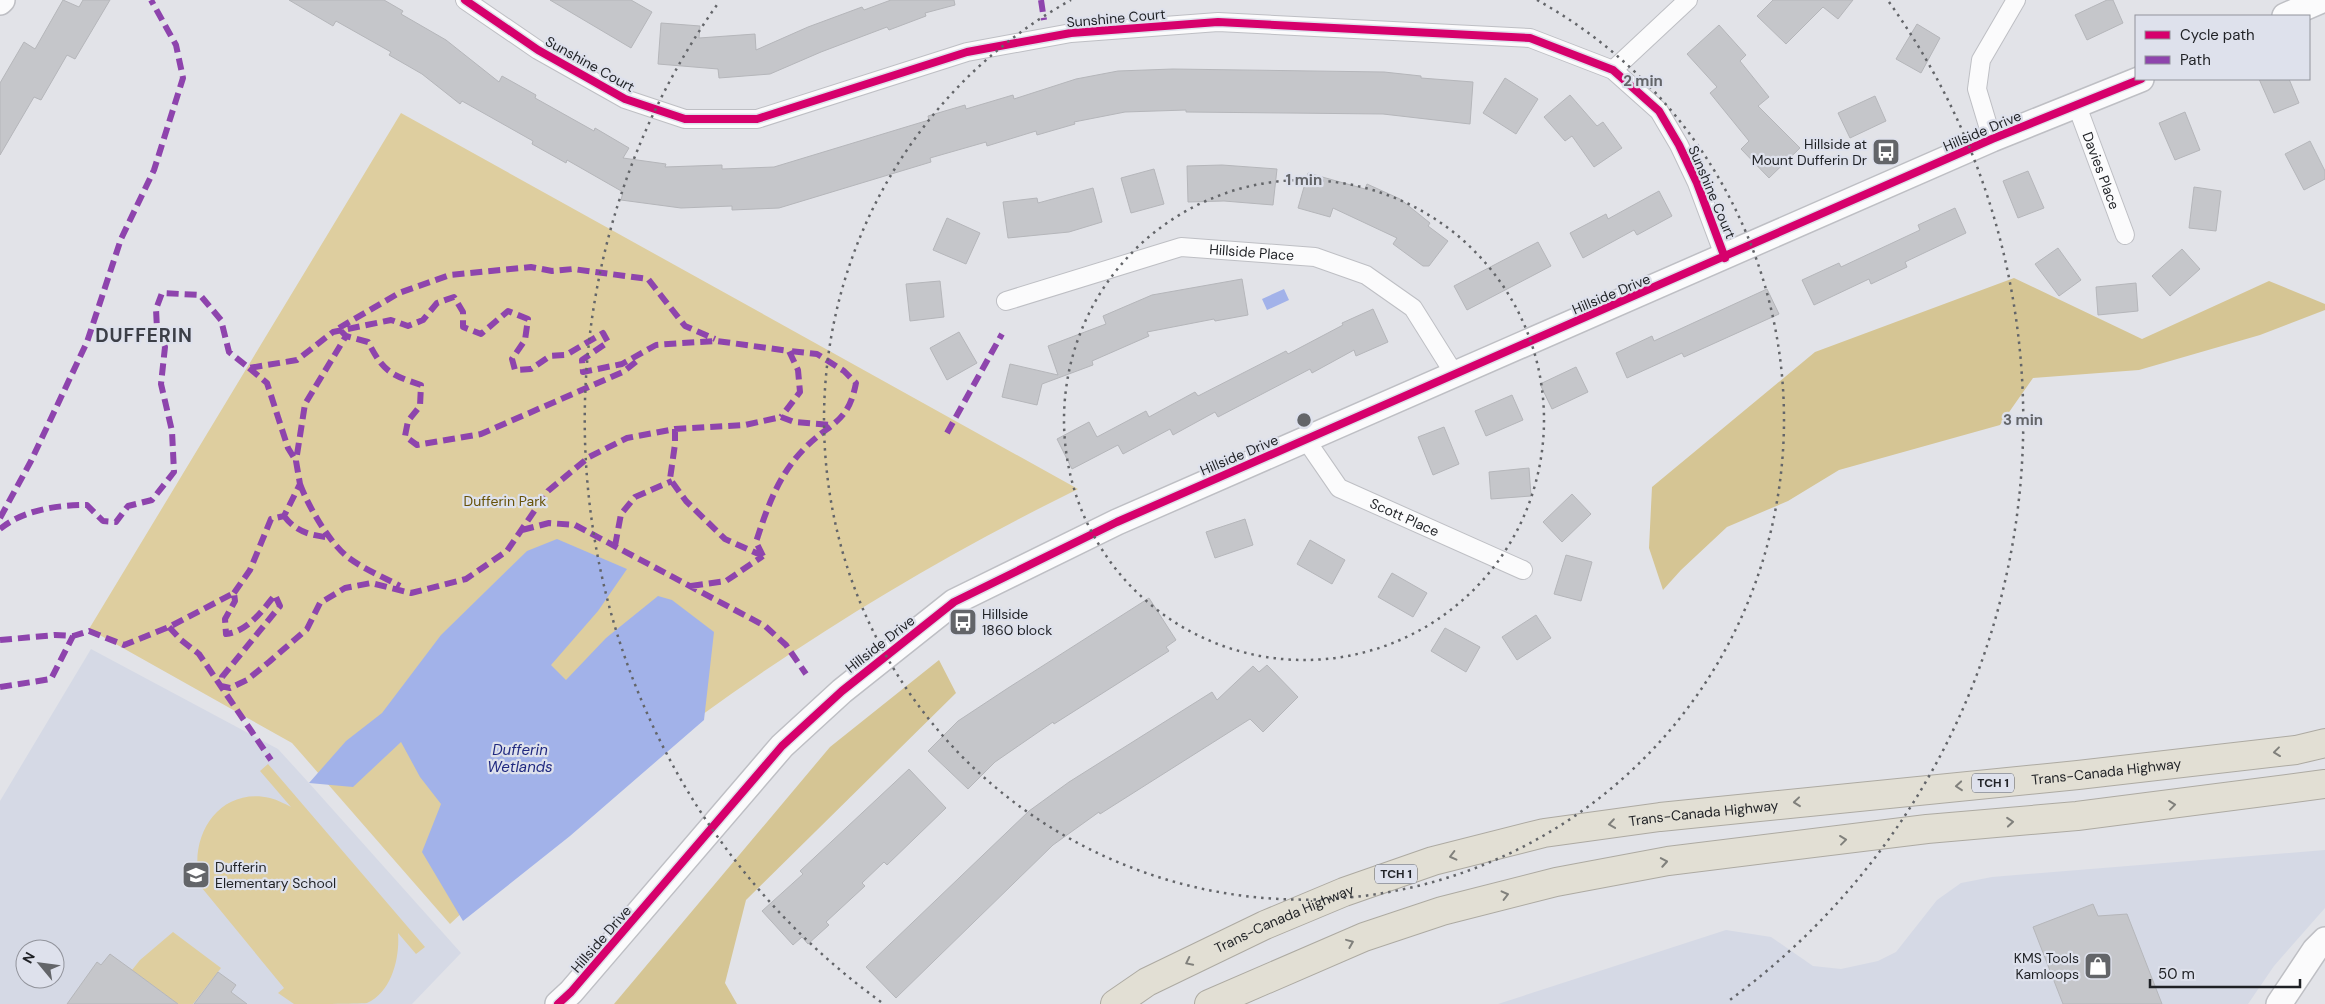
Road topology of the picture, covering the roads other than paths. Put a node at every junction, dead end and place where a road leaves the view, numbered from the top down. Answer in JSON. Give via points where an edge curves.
{"nodes":[{"id":1,"x":465,"y":0,"type":"edge"},
{"id":2,"x":1688,"y":0,"type":"edge"},
{"id":3,"x":2016,"y":0,"type":"edge"},
{"id":4,"x":2322,"y":0,"type":"edge"},
{"id":5,"x":2287,"y":15,"type":"edge"},
{"id":6,"x":1613,"y":70,"type":"junction"},
{"id":7,"x":2139,"y":80,"type":"edge"},
{"id":8,"x":2077,"y":106,"type":"junction"},
{"id":9,"x":1992,"y":139,"type":"junction"},
{"id":10,"x":2125,"y":235,"type":"dead end"},
{"id":11,"x":1726,"y":258,"type":"junction"},
{"id":12,"x":1006,"y":301,"type":"dead end"},
{"id":13,"x":1455,"y":375,"type":"junction"},
{"id":14,"x":1306,"y":440,"type":"junction"},
{"id":15,"x":1523,"y":570,"type":"dead end"},
{"id":16,"x":2325,"y":743,"type":"edge"},
{"id":17,"x":2325,"y":784,"type":"edge"},
{"id":18,"x":2325,"y":940,"type":"edge"},
{"id":19,"x":1305,"y":961,"type":"junction"},
{"id":20,"x":1147,"y":982,"type":"junction"},
{"id":21,"x":558,"y":1004,"type":"edge"},
{"id":22,"x":1099,"y":1004,"type":"edge"},
{"id":23,"x":1114,"y":1004,"type":"edge"},
{"id":24,"x":1209,"y":1004,"type":"edge"},
{"id":25,"x":1242,"y":1004,"type":"edge"},
{"id":26,"x":2278,"y":1004,"type":"edge"}],
"edges":[{"from":1,"to":6,"type":"street","name":"Sunshine Court","via":[[538,50],[625,99],[685,119],[757,119],[967,52],[1071,33],[1218,22],[1530,38]]},
{"from":2,"to":6,"type":"street"},
{"from":3,"to":9,"type":"street","via":[[1981,60],[1977,89]]},
{"from":4,"to":5,"type":"street"},
{"from":6,"to":11,"type":"street","name":"Sunshine Court","via":[[1659,111],[1680,145]]},
{"from":7,"to":8,"type":"street","name":"Hillside Drive"},
{"from":8,"to":9,"type":"street","name":"Hillside Drive"},
{"from":8,"to":10,"type":"street","name":"Davies Place"},
{"from":9,"to":11,"type":"street","name":"Hillside Drive"},
{"from":11,"to":13,"type":"street","name":"Hillside Drive"},
{"from":12,"to":13,"type":"street","name":"Hillside Place","via":[[1180,247],[1315,257],[1366,274],[1413,308]]},
{"from":13,"to":14,"type":"street","name":"Hillside Drive"},
{"from":14,"to":15,"type":"street","name":"Scott Place","via":[[1339,488]]},
{"from":14,"to":21,"type":"street","name":"Hillside Drive","via":[[1117,522],[954,602],[842,690],[782,746],[584,978]]},
{"from":16,"to":20,"type":"highway","name":"Trans-Canada Highway","number":"TCH 1","one_way":true,"via":[[2296,750],[2108,772],[1670,816],[1544,833],[1433,861],[1344,892],[1265,924]]},
{"from":19,"to":17,"type":"highway","one_way":true,"via":[[1442,911],[1556,882],[1668,861],[1927,829],[2077,816]]},
{"from":18,"to":26,"type":"street"},
{"from":19,"to":24,"type":"highway"},
{"from":19,"to":25,"type":"highway"},
{"from":20,"to":22,"type":"highway"},
{"from":20,"to":23,"type":"highway","name":"Trans-Canada Highway","number":"TCH 1"}]}
